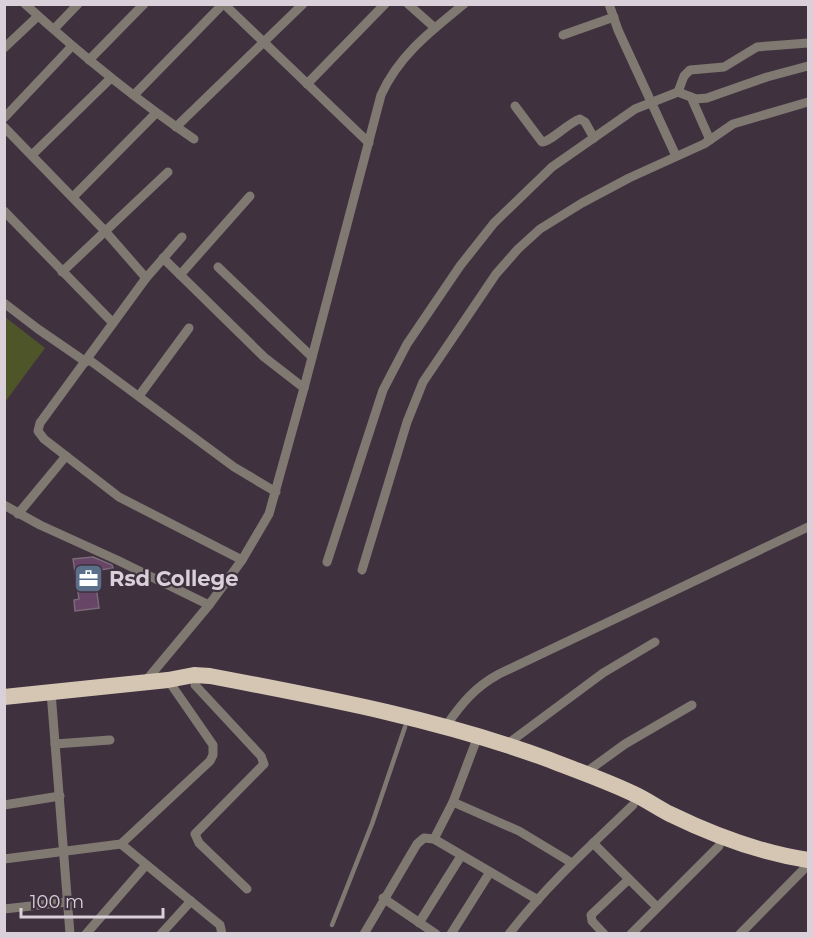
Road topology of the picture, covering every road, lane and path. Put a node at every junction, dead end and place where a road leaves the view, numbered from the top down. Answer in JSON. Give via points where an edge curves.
{"nodes":[{"id":1,"x":25,"y":4,"type":"edge"},
{"id":2,"x":78,"y":4,"type":"edge"},
{"id":3,"x":144,"y":4,"type":"edge"},
{"id":4,"x":224,"y":4,"type":"edge"},
{"id":5,"x":303,"y":4,"type":"edge"},
{"id":6,"x":385,"y":4,"type":"edge"},
{"id":7,"x":408,"y":4,"type":"edge"},
{"id":8,"x":464,"y":4,"type":"edge"},
{"id":9,"x":609,"y":4,"type":"edge"},
{"id":10,"x":38,"y":16,"type":"junction"},
{"id":11,"x":614,"y":17,"type":"junction"},
{"id":12,"x":435,"y":28,"type":"junction"},
{"id":13,"x":54,"y":29,"type":"junction"},
{"id":14,"x":563,"y":36,"type":"dead end"},
{"id":15,"x":264,"y":42,"type":"junction"},
{"id":16,"x":808,"y":43,"type":"edge"},
{"id":17,"x":72,"y":46,"type":"junction"},
{"id":18,"x":4,"y":48,"type":"edge"},
{"id":19,"x":89,"y":60,"type":"junction"},
{"id":20,"x":808,"y":66,"type":"edge"},
{"id":21,"x":111,"y":78,"type":"junction"},
{"id":22,"x":307,"y":84,"type":"junction"},
{"id":23,"x":678,"y":92,"type":"junction"},
{"id":24,"x":134,"y":95,"type":"junction"},
{"id":25,"x":691,"y":97,"type":"junction"},
{"id":26,"x":650,"y":102,"type":"junction"},
{"id":27,"x":808,"y":102,"type":"edge"},
{"id":28,"x":515,"y":106,"type":"dead end"},
{"id":29,"x":156,"y":113,"type":"junction"},
{"id":30,"x":5,"y":126,"type":"edge"},
{"id":31,"x":176,"y":127,"type":"junction"},
{"id":32,"x":594,"y":138,"type":"junction"},
{"id":33,"x":194,"y":139,"type":"dead end"},
{"id":34,"x":710,"y":140,"type":"junction"},
{"id":35,"x":369,"y":143,"type":"junction"},
{"id":36,"x":33,"y":154,"type":"junction"},
{"id":37,"x":676,"y":156,"type":"junction"},
{"id":38,"x":168,"y":172,"type":"dead end"},
{"id":39,"x":250,"y":196,"type":"dead end"},
{"id":40,"x":73,"y":197,"type":"junction"},
{"id":41,"x":4,"y":211,"type":"edge"},
{"id":42,"x":105,"y":231,"type":"junction"},
{"id":43,"x":182,"y":237,"type":"dead end"},
{"id":44,"x":163,"y":258,"type":"junction"},
{"id":45,"x":218,"y":267,"type":"dead end"},
{"id":46,"x":62,"y":272,"type":"junction"},
{"id":47,"x":180,"y":275,"type":"junction"},
{"id":48,"x":146,"y":278,"type":"junction"},
{"id":49,"x":4,"y":303,"type":"edge"},
{"id":50,"x":113,"y":323,"type":"junction"},
{"id":51,"x":189,"y":328,"type":"dead end"},
{"id":52,"x":312,"y":357,"type":"junction"},
{"id":53,"x":87,"y":360,"type":"junction"},
{"id":54,"x":304,"y":388,"type":"junction"},
{"id":55,"x":139,"y":396,"type":"junction"},
{"id":56,"x":66,"y":456,"type":"junction"},
{"id":57,"x":276,"y":492,"type":"junction"},
{"id":58,"x":4,"y":505,"type":"edge"},
{"id":59,"x":18,"y":514,"type":"junction"},
{"id":60,"x":808,"y":527,"type":"edge"},
{"id":61,"x":242,"y":560,"type":"junction"},
{"id":62,"x":327,"y":562,"type":"dead end"},
{"id":63,"x":362,"y":570,"type":"dead end"},
{"id":64,"x":209,"y":605,"type":"junction"},
{"id":65,"x":655,"y":642,"type":"dead end"},
{"id":66,"x":173,"y":679,"type":"junction"},
{"id":67,"x":144,"y":682,"type":"junction"},
{"id":68,"x":195,"y":685,"type":"junction"},
{"id":69,"x":51,"y":692,"type":"junction"},
{"id":70,"x":4,"y":698,"type":"edge"},
{"id":71,"x":692,"y":705,"type":"dead end"},
{"id":72,"x":446,"y":726,"type":"junction"},
{"id":73,"x":405,"y":727,"type":"junction"},
{"id":74,"x":110,"y":740,"type":"dead end"},
{"id":75,"x":476,"y":742,"type":"junction"},
{"id":76,"x":55,"y":744,"type":"junction"},
{"id":77,"x":506,"y":745,"type":"junction"},
{"id":78,"x":584,"y":773,"type":"junction"},
{"id":79,"x":60,"y":796,"type":"junction"},
{"id":80,"x":453,"y":802,"type":"junction"},
{"id":81,"x":4,"y":805,"type":"edge"},
{"id":82,"x":633,"y":805,"type":"junction"},
{"id":83,"x":434,"y":839,"type":"junction"},
{"id":84,"x":593,"y":843,"type":"junction"},
{"id":85,"x":121,"y":844,"type":"junction"},
{"id":86,"x":719,"y":846,"type":"junction"},
{"id":87,"x":64,"y":852,"type":"junction"},
{"id":88,"x":461,"y":855,"type":"junction"},
{"id":89,"x":4,"y":859,"type":"edge"},
{"id":90,"x":572,"y":863,"type":"junction"},
{"id":91,"x":146,"y":866,"type":"junction"},
{"id":92,"x":807,"y":867,"type":"edge"},
{"id":93,"x":490,"y":872,"type":"junction"},
{"id":94,"x":628,"y":879,"type":"junction"},
{"id":95,"x":247,"y":889,"type":"dead end"},
{"id":96,"x":383,"y":898,"type":"junction"},
{"id":97,"x":538,"y":900,"type":"junction"},
{"id":98,"x":191,"y":901,"type":"junction"},
{"id":99,"x":67,"y":902,"type":"junction"},
{"id":100,"x":657,"y":907,"type":"junction"},
{"id":101,"x":4,"y":909,"type":"edge"},
{"id":102,"x":419,"y":923,"type":"junction"},
{"id":103,"x":332,"y":925,"type":"dead end"},
{"id":104,"x":70,"y":933,"type":"edge"},
{"id":105,"x":86,"y":933,"type":"edge"},
{"id":106,"x":161,"y":933,"type":"edge"},
{"id":107,"x":222,"y":933,"type":"edge"},
{"id":108,"x":364,"y":933,"type":"edge"},
{"id":109,"x":436,"y":933,"type":"edge"},
{"id":110,"x":451,"y":933,"type":"edge"},
{"id":111,"x":512,"y":933,"type":"edge"},
{"id":112,"x":604,"y":933,"type":"edge"},
{"id":113,"x":631,"y":933,"type":"edge"},
{"id":114,"x":740,"y":933,"type":"edge"}],
"edges":[{"from":1,"to":10,"type":"street"},
{"from":2,"to":13,"type":"street"},
{"from":3,"to":19,"type":"street"},
{"from":4,"to":15,"type":"street"},
{"from":4,"to":24,"type":"street"},
{"from":5,"to":15,"type":"street"},
{"from":6,"to":22,"type":"street"},
{"from":7,"to":12,"type":"street"},
{"from":8,"to":12,"type":"street"},
{"from":9,"to":11,"type":"street"},
{"from":10,"to":13,"type":"street"},
{"from":10,"to":18,"type":"street"},
{"from":11,"to":14,"type":"street"},
{"from":11,"to":26,"type":"street"},
{"from":12,"to":35,"type":"street","via":[[389,76]]},
{"from":13,"to":17,"type":"street"},
{"from":15,"to":22,"type":"street"},
{"from":15,"to":31,"type":"street"},
{"from":16,"to":23,"type":"street","via":[[757,47],[724,67],[690,70]]},
{"from":17,"to":19,"type":"street"},
{"from":17,"to":30,"type":"street"},
{"from":19,"to":21,"type":"street"},
{"from":20,"to":25,"type":"street","via":[[707,98]]},
{"from":21,"to":24,"type":"street"},
{"from":21,"to":36,"type":"street"},
{"from":22,"to":35,"type":"street"},
{"from":23,"to":25,"type":"street"},
{"from":23,"to":26,"type":"street"},
{"from":24,"to":29,"type":"street"},
{"from":25,"to":34,"type":"street"},
{"from":26,"to":32,"type":"street"},
{"from":26,"to":37,"type":"street"},
{"from":27,"to":34,"type":"street","via":[[733,124]]},
{"from":28,"to":32,"type":"street","via":[[542,142],[580,118]]},
{"from":29,"to":31,"type":"street"},
{"from":29,"to":40,"type":"street"},
{"from":30,"to":36,"type":"street"},
{"from":31,"to":33,"type":"street"},
{"from":32,"to":62,"type":"street","via":[[552,167],[494,223],[407,344],[374,412]]},
{"from":34,"to":37,"type":"street"},
{"from":35,"to":52,"type":"street"},
{"from":36,"to":40,"type":"street"},
{"from":37,"to":63,"type":"street","via":[[546,225],[496,274],[423,382]]},
{"from":38,"to":42,"type":"street"},
{"from":39,"to":47,"type":"street"},
{"from":40,"to":42,"type":"street"},
{"from":41,"to":46,"type":"street"},
{"from":42,"to":46,"type":"street"},
{"from":42,"to":48,"type":"street"},
{"from":43,"to":44,"type":"street"},
{"from":44,"to":47,"type":"street"},
{"from":44,"to":48,"type":"street"},
{"from":45,"to":52,"type":"street"},
{"from":46,"to":50,"type":"street"},
{"from":47,"to":54,"type":"street","via":[[264,357]]},
{"from":48,"to":50,"type":"street"},
{"from":49,"to":53,"type":"street"},
{"from":50,"to":53,"type":"street"},
{"from":51,"to":55,"type":"street"},
{"from":52,"to":54,"type":"street"},
{"from":53,"to":55,"type":"street"},
{"from":53,"to":56,"type":"street","via":[[38,427],[40,435]]},
{"from":54,"to":57,"type":"street"},
{"from":55,"to":57,"type":"street","via":[[234,467]]},
{"from":56,"to":59,"type":"street"},
{"from":56,"to":61,"type":"street","via":[[119,497]]},
{"from":57,"to":61,"type":"street","via":[[269,514]]},
{"from":58,"to":59,"type":"street"},
{"from":59,"to":64,"type":"street"},
{"from":60,"to":72,"type":"street","via":[[499,674],[468,696]]},
{"from":61,"to":64,"type":"street"},
{"from":64,"to":67,"type":"street"},
{"from":65,"to":77,"type":"street","via":[[587,684]]},
{"from":66,"to":67,"type":"highway"},
{"from":66,"to":68,"type":"highway"},
{"from":66,"to":72,"type":"highway","via":[[210,676]]},
{"from":66,"to":85,"type":"street","via":[[213,745],[213,755]]},
{"from":67,"to":69,"type":"highway"},
{"from":68,"to":73,"type":"highway"},
{"from":68,"to":95,"type":"street","via":[[261,756],[264,764],[195,834],[199,843]]},
{"from":69,"to":70,"type":"highway"},
{"from":69,"to":76,"type":"street"},
{"from":71,"to":78,"type":"street"},
{"from":72,"to":75,"type":"highway"},
{"from":73,"to":75,"type":"highway"},
{"from":73,"to":103,"type":"lane"},
{"from":74,"to":76,"type":"street"},
{"from":75,"to":77,"type":"highway"},
{"from":75,"to":80,"type":"street"},
{"from":75,"to":82,"type":"highway"},
{"from":76,"to":79,"type":"street"},
{"from":77,"to":78,"type":"highway"},
{"from":78,"to":92,"type":"highway","via":[[672,815]]},
{"from":79,"to":81,"type":"street"},
{"from":79,"to":87,"type":"street"},
{"from":80,"to":83,"type":"street"},
{"from":80,"to":90,"type":"street","via":[[519,831]]},
{"from":82,"to":84,"type":"street"},
{"from":82,"to":86,"type":"highway"},
{"from":83,"to":88,"type":"street"},
{"from":83,"to":96,"type":"street","via":[[421,840]]},
{"from":84,"to":90,"type":"street"},
{"from":84,"to":94,"type":"street"},
{"from":85,"to":87,"type":"street"},
{"from":85,"to":91,"type":"street"},
{"from":86,"to":92,"type":"highway","via":[[758,860]]},
{"from":86,"to":100,"type":"street"},
{"from":87,"to":89,"type":"street"},
{"from":87,"to":99,"type":"street"},
{"from":88,"to":93,"type":"street"},
{"from":88,"to":102,"type":"street"},
{"from":90,"to":97,"type":"street"},
{"from":91,"to":98,"type":"street"},
{"from":91,"to":105,"type":"street"},
{"from":92,"to":114,"type":"street"},
{"from":93,"to":97,"type":"street"},
{"from":93,"to":110,"type":"street"},
{"from":94,"to":100,"type":"street"},
{"from":94,"to":112,"type":"street","via":[[591,915]]},
{"from":96,"to":102,"type":"street"},
{"from":96,"to":108,"type":"street"},
{"from":97,"to":111,"type":"street"},
{"from":98,"to":106,"type":"street"},
{"from":98,"to":107,"type":"street","via":[[220,925]]},
{"from":99,"to":101,"type":"street"},
{"from":99,"to":104,"type":"street"},
{"from":100,"to":113,"type":"street"},
{"from":102,"to":109,"type":"street"}]}
